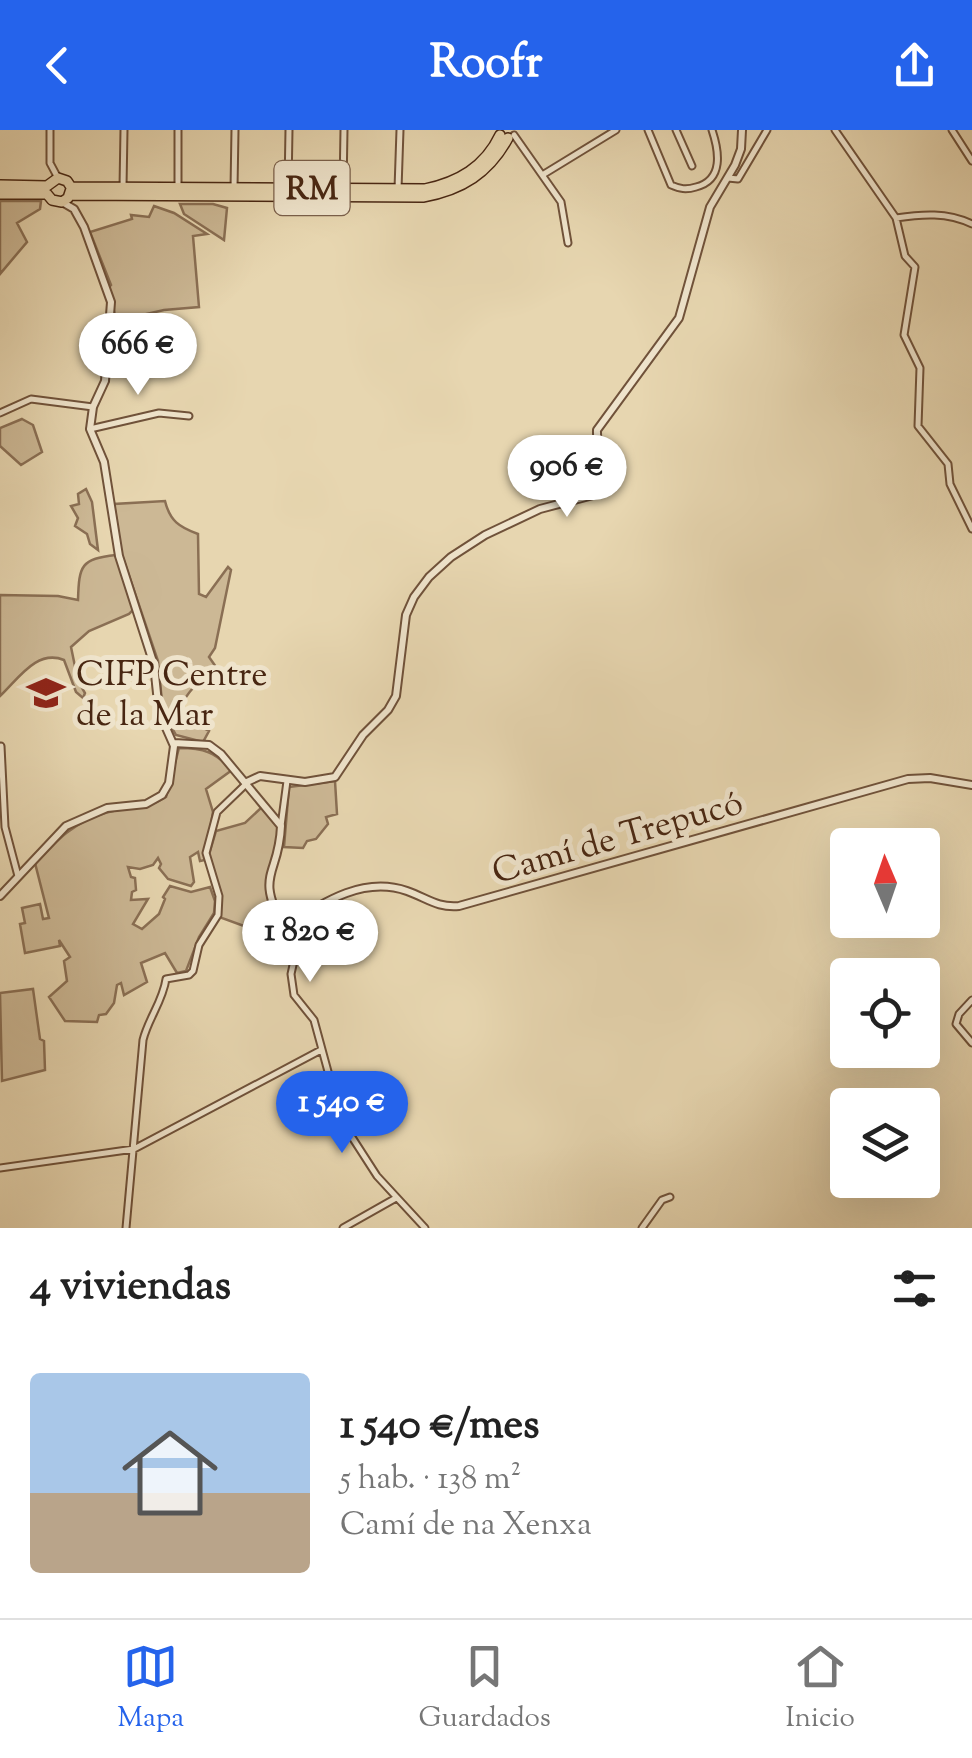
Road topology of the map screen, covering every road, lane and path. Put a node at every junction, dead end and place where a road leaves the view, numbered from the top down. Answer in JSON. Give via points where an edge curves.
{"nodes":[{"id":1,"x":50,"y":130,"type":"edge"},
{"id":2,"x":124,"y":130,"type":"edge"},
{"id":3,"x":178,"y":130,"type":"edge"},
{"id":4,"x":235,"y":130,"type":"edge"},
{"id":5,"x":289,"y":130,"type":"edge"},
{"id":6,"x":344,"y":130,"type":"edge"},
{"id":7,"x":400,"y":130,"type":"edge"},
{"id":8,"x":616,"y":130,"type":"edge"},
{"id":9,"x":648,"y":130,"type":"edge"},
{"id":10,"x":676,"y":130,"type":"edge"},
{"id":11,"x":712,"y":130,"type":"edge"},
{"id":12,"x":742,"y":130,"type":"edge"},
{"id":13,"x":767,"y":130,"type":"edge"},
{"id":14,"x":835,"y":130,"type":"edge"},
{"id":15,"x":956,"y":131,"type":"edge"},
{"id":16,"x":507,"y":134,"type":"edge"},
{"id":17,"x":972,"y":160,"type":"edge"},
{"id":18,"x":692,"y":166,"type":"dead end"},
{"id":19,"x":544,"y":174,"type":"junction"},
{"id":20,"x":58,"y":178,"type":"junction"},
{"id":21,"x":728,"y":178,"type":"junction"},
{"id":22,"x":0,"y":186,"type":"edge"},
{"id":23,"x":123,"y":187,"type":"junction"},
{"id":24,"x":178,"y":187,"type":"junction"},
{"id":25,"x":234,"y":188,"type":"junction"},
{"id":26,"x":288,"y":188,"type":"junction"},
{"id":27,"x":344,"y":188,"type":"junction"},
{"id":28,"x":398,"y":189,"type":"junction"},
{"id":29,"x":47,"y":190,"type":"junction"},
{"id":30,"x":0,"y":194,"type":"edge"},
{"id":31,"x":68,"y":195,"type":"junction"},
{"id":32,"x":896,"y":218,"type":"junction"},
{"id":33,"x":972,"y":224,"type":"edge"},
{"id":34,"x":568,"y":243,"type":"dead end"},
{"id":35,"x":93,"y":407,"type":"junction"},
{"id":36,"x":0,"y":412,"type":"edge"},
{"id":37,"x":188,"y":416,"type":"dead end"},
{"id":38,"x":90,"y":429,"type":"junction"},
{"id":39,"x":972,"y":529,"type":"edge"},
{"id":40,"x":174,"y":743,"type":"junction"},
{"id":41,"x":0,"y":746,"type":"edge"},
{"id":42,"x":287,"y":781,"type":"junction"},
{"id":43,"x":247,"y":782,"type":"junction"},
{"id":44,"x":972,"y":784,"type":"edge"},
{"id":45,"x":282,"y":826,"type":"junction"},
{"id":46,"x":18,"y":876,"type":"junction"},
{"id":47,"x":0,"y":896,"type":"edge"},
{"id":48,"x":284,"y":928,"type":"junction"},
{"id":49,"x":972,"y":1000,"type":"edge"},
{"id":50,"x":972,"y":1044,"type":"edge"},
{"id":51,"x":321,"y":1050,"type":"junction"},
{"id":52,"x":134,"y":1148,"type":"junction"},
{"id":53,"x":0,"y":1168,"type":"edge"},
{"id":54,"x":670,"y":1197,"type":"dead end"},
{"id":55,"x":396,"y":1198,"type":"junction"},
{"id":56,"x":126,"y":1228,"type":"edge"},
{"id":57,"x":343,"y":1228,"type":"edge"},
{"id":58,"x":426,"y":1228,"type":"edge"},
{"id":59,"x":642,"y":1228,"type":"edge"}],
"edges":[{"from":1,"to":20,"type":"street","via":[[50,164]]},
{"from":2,"to":23,"type":"street"},
{"from":3,"to":24,"type":"street"},
{"from":4,"to":25,"type":"street"},
{"from":5,"to":26,"type":"street"},
{"from":6,"to":27,"type":"street"},
{"from":7,"to":28,"type":"street"},
{"from":8,"to":19,"type":"street"},
{"from":9,"to":11,"type":"street","via":[[671,185],[682,189],[713,177],[719,160]]},
{"from":10,"to":18,"type":"street"},
{"from":12,"to":21,"type":"street"},
{"from":13,"to":21,"type":"street","via":[[738,179]]},
{"from":14,"to":32,"type":"street"},
{"from":15,"to":17,"type":"street"},
{"from":16,"to":19,"type":"street"},
{"from":16,"to":28,"type":"main road","number":"RM","via":[[461,177],[425,189]]},
{"from":16,"to":31,"type":"main road","number":"RM","via":[[480,175],[428,197]]},
{"from":19,"to":34,"type":"street","via":[[560,202]]},
{"from":20,"to":29,"type":"main road"},
{"from":20,"to":31,"type":"main road"},
{"from":21,"to":42,"type":"street","via":[[710,207],[679,318],[597,430],[603,468],[597,494],[540,509],[485,535],[429,577],[406,616],[400,681],[388,710],[335,777]]},
{"from":22,"to":29,"type":"main road","number":"RM"},
{"from":23,"to":24,"type":"main road","number":"RM"},
{"from":23,"to":31,"type":"main road","number":"RM"},
{"from":24,"to":25,"type":"main road","number":"RM"},
{"from":25,"to":26,"type":"main road","number":"RM"},
{"from":26,"to":27,"type":"main road","number":"RM"},
{"from":27,"to":28,"type":"main road","number":"RM"},
{"from":29,"to":30,"type":"main road","number":"RM"},
{"from":29,"to":31,"type":"main road","number":"RM","via":[[52,200]]},
{"from":31,"to":35,"type":"street","via":[[111,302],[105,381]]},
{"from":32,"to":33,"type":"street","via":[[924,214]]},
{"from":32,"to":39,"type":"street","via":[[916,274],[904,320],[920,368],[918,426],[948,464],[950,484]]},
{"from":35,"to":36,"type":"street","via":[[31,398]]},
{"from":35,"to":38,"type":"street"},
{"from":37,"to":38,"type":"street","via":[[158,413]]},
{"from":38,"to":40,"type":"street","via":[[104,462],[119,556],[154,665],[159,712]]},
{"from":40,"to":43,"type":"street","via":[[208,745]]},
{"from":40,"to":46,"type":"street","via":[[162,794],[66,826]]},
{"from":41,"to":46,"type":"street","via":[[5,826]]},
{"from":42,"to":43,"type":"street","via":[[260,776]]},
{"from":42,"to":45,"type":"street"},
{"from":43,"to":45,"type":"street"},
{"from":43,"to":52,"type":"street","via":[[217,812],[206,854],[218,915],[199,944],[193,971],[166,980],[148,1020]]},
{"from":44,"to":48,"type":"street","name":"Camí de Trepucó","via":[[908,779],[459,906],[443,907],[390,888],[344,892]]},
{"from":45,"to":48,"type":"street","via":[[268,880]]},
{"from":46,"to":47,"type":"street"},
{"from":48,"to":51,"type":"street","via":[[295,956],[294,995],[314,1020]]},
{"from":49,"to":50,"type":"street","via":[[956,1024]]},
{"from":51,"to":52,"type":"street"},
{"from":51,"to":55,"type":"street","via":[[348,1131]]},
{"from":52,"to":53,"type":"street"},
{"from":52,"to":56,"type":"street"},
{"from":54,"to":59,"type":"street"},
{"from":55,"to":57,"type":"street"},
{"from":55,"to":58,"type":"street"}]}
